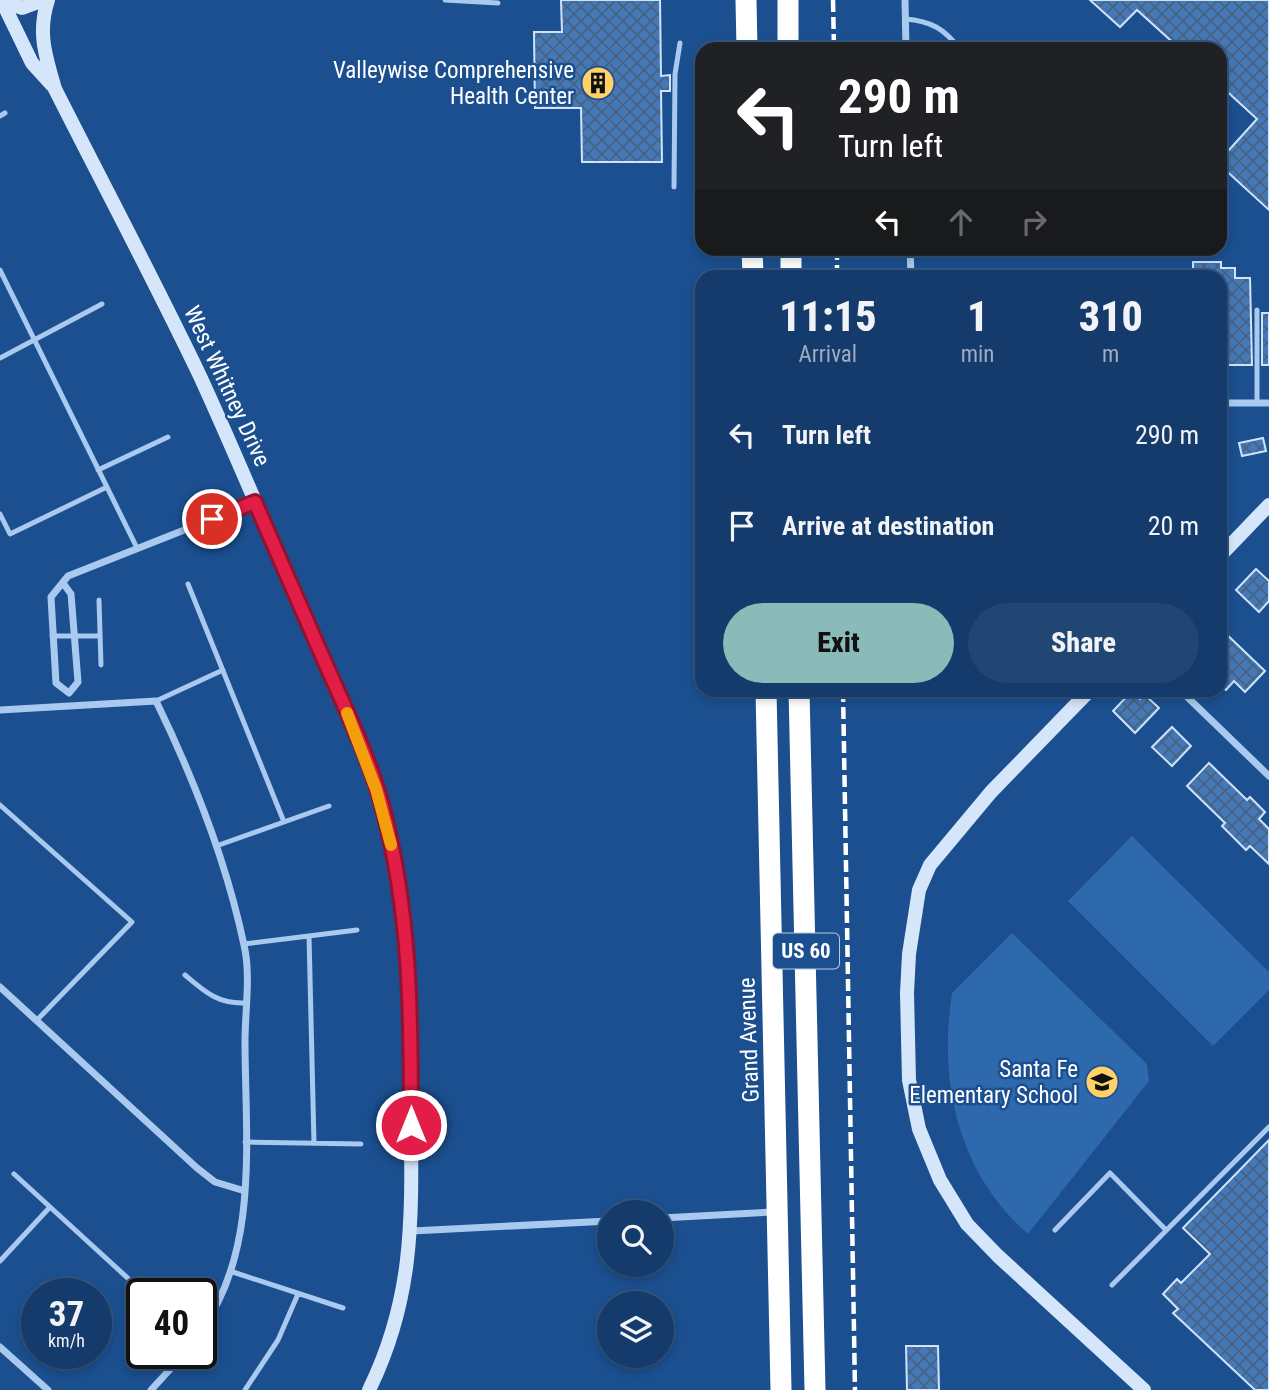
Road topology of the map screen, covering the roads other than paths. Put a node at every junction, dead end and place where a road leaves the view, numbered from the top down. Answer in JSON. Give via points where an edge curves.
{"nodes":[{"id":1,"x":46,"y":0,"type":"edge"},
{"id":2,"x":445,"y":0,"type":"edge"},
{"id":3,"x":746,"y":0,"type":"edge"},
{"id":4,"x":788,"y":0,"type":"edge"},
{"id":5,"x":905,"y":0,"type":"edge"},
{"id":6,"x":2,"y":1,"type":"edge"},
{"id":7,"x":498,"y":4,"type":"dead end"},
{"id":8,"x":905,"y":19,"type":"junction"},
{"id":9,"x":747,"y":42,"type":"edge"},
{"id":10,"x":788,"y":42,"type":"edge"},
{"id":11,"x":906,"y":42,"type":"edge"},
{"id":12,"x":954,"y":42,"type":"edge"},
{"id":13,"x":680,"y":43,"type":"dead end"},
{"id":14,"x":55,"y":89,"type":"junction"},
{"id":15,"x":674,"y":187,"type":"dead end"},
{"id":16,"x":0,"y":270,"type":"edge"},
{"id":17,"x":102,"y":304,"type":"dead end"},
{"id":18,"x":1257,"y":310,"type":"dead end"},
{"id":19,"x":33,"y":340,"type":"junction"},
{"id":20,"x":0,"y":358,"type":"edge"},
{"id":21,"x":1257,"y":403,"type":"junction"},
{"id":22,"x":1269,"y":403,"type":"edge"},
{"id":23,"x":1227,"y":404,"type":"edge"},
{"id":24,"x":168,"y":437,"type":"dead end"},
{"id":25,"x":98,"y":470,"type":"junction"},
{"id":26,"x":107,"y":487,"type":"junction"},
{"id":27,"x":255,"y":502,"type":"junction"},
{"id":28,"x":0,"y":514,"type":"edge"},
{"id":29,"x":1266,"y":514,"type":"edge"},
{"id":30,"x":137,"y":548,"type":"junction"},
{"id":31,"x":1227,"y":550,"type":"edge"},
{"id":32,"x":63,"y":583,"type":"junction"},
{"id":33,"x":188,"y":584,"type":"dead end"},
{"id":34,"x":99,"y":600,"type":"dead end"},
{"id":35,"x":52,"y":636,"type":"junction"},
{"id":36,"x":99,"y":636,"type":"junction"},
{"id":37,"x":75,"y":637,"type":"junction"},
{"id":38,"x":101,"y":664,"type":"dead end"},
{"id":39,"x":223,"y":670,"type":"junction"},
{"id":40,"x":69,"y":693,"type":"junction"},
{"id":41,"x":766,"y":697,"type":"edge"},
{"id":42,"x":799,"y":697,"type":"edge"},
{"id":43,"x":1083,"y":697,"type":"edge"},
{"id":44,"x":1188,"y":697,"type":"edge"},
{"id":45,"x":156,"y":701,"type":"junction"},
{"id":46,"x":69,"y":706,"type":"junction"},
{"id":47,"x":0,"y":710,"type":"edge"},
{"id":48,"x":1269,"y":776,"type":"edge"},
{"id":49,"x":0,"y":805,"type":"edge"},
{"id":50,"x":329,"y":806,"type":"dead end"},
{"id":51,"x":284,"y":822,"type":"junction"},
{"id":52,"x":219,"y":845,"type":"junction"},
{"id":53,"x":357,"y":930,"type":"dead end"},
{"id":54,"x":309,"y":936,"type":"junction"},
{"id":55,"x":244,"y":944,"type":"junction"},
{"id":56,"x":186,"y":975,"type":"dead end"},
{"id":57,"x":0,"y":988,"type":"edge"},
{"id":58,"x":245,"y":1003,"type":"junction"},
{"id":59,"x":36,"y":1021,"type":"junction"},
{"id":60,"x":1269,"y":1127,"type":"edge"},
{"id":61,"x":245,"y":1142,"type":"junction"},
{"id":62,"x":314,"y":1143,"type":"junction"},
{"id":63,"x":362,"y":1144,"type":"dead end"},
{"id":64,"x":14,"y":1174,"type":"dead end"},
{"id":65,"x":245,"y":1191,"type":"junction"},
{"id":66,"x":50,"y":1207,"type":"junction"},
{"id":67,"x":778,"y":1212,"type":"junction"},
{"id":68,"x":674,"y":1217,"type":"edge"},
{"id":69,"x":597,"y":1222,"type":"edge"},
{"id":70,"x":1165,"y":1229,"type":"junction"},
{"id":71,"x":1055,"y":1230,"type":"dead end"},
{"id":72,"x":412,"y":1231,"type":"junction"},
{"id":73,"x":0,"y":1261,"type":"edge"},
{"id":74,"x":230,"y":1271,"type":"junction"},
{"id":75,"x":128,"y":1278,"type":"edge"},
{"id":76,"x":1112,"y":1285,"type":"dead end"},
{"id":77,"x":298,"y":1294,"type":"junction"},
{"id":78,"x":217,"y":1307,"type":"edge"},
{"id":79,"x":343,"y":1308,"type":"dead end"},
{"id":80,"x":0,"y":1347,"type":"edge"},
{"id":81,"x":170,"y":1369,"type":"edge"},
{"id":82,"x":48,"y":1390,"type":"edge"},
{"id":83,"x":151,"y":1390,"type":"edge"},
{"id":84,"x":245,"y":1390,"type":"edge"},
{"id":85,"x":369,"y":1390,"type":"edge"},
{"id":86,"x":781,"y":1390,"type":"edge"},
{"id":87,"x":815,"y":1390,"type":"edge"},
{"id":88,"x":1144,"y":1390,"type":"edge"}],
"edges":[{"from":1,"to":6,"type":"street","name":"West Whitney Drive","via":[[22,8]]},
{"from":1,"to":14,"type":"street","name":"West Whitney Drive","via":[[41,43]]},
{"from":2,"to":7,"type":"lane"},
{"from":3,"to":9,"type":"highway"},
{"from":4,"to":10,"type":"highway"},
{"from":5,"to":8,"type":"street"},
{"from":6,"to":14,"type":"street","name":"West Whitney Drive","via":[[32,63]]},
{"from":8,"to":11,"type":"street"},
{"from":8,"to":12,"type":"lane","via":[[944,29]]},
{"from":13,"to":15,"type":"lane","via":[[675,74]]},
{"from":14,"to":27,"type":"street","name":"West Whitney Drive","via":[[200,376]]},
{"from":16,"to":19,"type":"lane"},
{"from":17,"to":19,"type":"lane"},
{"from":18,"to":21,"type":"lane"},
{"from":19,"to":20,"type":"lane"},
{"from":19,"to":25,"type":"lane"},
{"from":21,"to":22,"type":"street"},
{"from":21,"to":23,"type":"street"},
{"from":24,"to":25,"type":"lane"},
{"from":25,"to":26,"type":"lane"},
{"from":26,"to":28,"type":"lane","via":[[9,534]]},
{"from":26,"to":30,"type":"lane"},
{"from":27,"to":30,"type":"street"},
{"from":27,"to":72,"type":"street","name":"West Whitney Drive","via":[[362,750],[396,868],[410,975]]},
{"from":29,"to":31,"type":"street"},
{"from":30,"to":32,"type":"street","via":[[68,576]]},
{"from":32,"to":35,"type":"street","via":[[51,597]]},
{"from":32,"to":37,"type":"street","via":[[71,594]]},
{"from":33,"to":39,"type":"lane"},
{"from":34,"to":36,"type":"lane"},
{"from":35,"to":37,"type":"lane"},
{"from":35,"to":40,"type":"street","via":[[55,683]]},
{"from":36,"to":37,"type":"lane"},
{"from":36,"to":38,"type":"lane"},
{"from":37,"to":40,"type":"street","via":[[78,682]]},
{"from":39,"to":45,"type":"lane"},
{"from":39,"to":51,"type":"lane"},
{"from":40,"to":46,"type":"street"},
{"from":41,"to":67,"type":"highway","name":"Grand Avenue","number":"US 60"},
{"from":42,"to":87,"type":"highway","number":"US 60"},
{"from":43,"to":88,"type":"street","via":[[991,792],[930,865],[913,919],[907,993],[909,1080],[919,1129],[940,1180],[967,1224]]},
{"from":44,"to":48,"type":"street"},
{"from":45,"to":46,"type":"street"},
{"from":45,"to":52,"type":"street"},
{"from":46,"to":47,"type":"street"},
{"from":49,"to":59,"type":"lane","via":[[132,922]]},
{"from":50,"to":51,"type":"lane"},
{"from":51,"to":52,"type":"lane"},
{"from":52,"to":55,"type":"street"},
{"from":53,"to":54,"type":"lane"},
{"from":54,"to":55,"type":"lane"},
{"from":54,"to":62,"type":"lane"},
{"from":55,"to":58,"type":"street"},
{"from":56,"to":58,"type":"lane","via":[[211,997],[228,1004]]},
{"from":57,"to":59,"type":"street"},
{"from":58,"to":61,"type":"street"},
{"from":59,"to":65,"type":"street","via":[[197,1168],[215,1182]]},
{"from":60,"to":70,"type":"lane"},
{"from":61,"to":62,"type":"lane"},
{"from":61,"to":65,"type":"street"},
{"from":62,"to":63,"type":"lane"},
{"from":64,"to":66,"type":"lane"},
{"from":65,"to":74,"type":"street"},
{"from":66,"to":73,"type":"lane"},
{"from":66,"to":75,"type":"lane"},
{"from":67,"to":68,"type":"street"},
{"from":67,"to":86,"type":"highway","name":"Grand Avenue","number":"US 60"},
{"from":69,"to":72,"type":"street"},
{"from":70,"to":71,"type":"lane","via":[[1110,1173]]},
{"from":70,"to":76,"type":"lane"},
{"from":72,"to":85,"type":"street","name":"West Whitney Drive","via":[[400,1304]]},
{"from":74,"to":77,"type":"lane"},
{"from":74,"to":78,"type":"street"},
{"from":77,"to":79,"type":"lane"},
{"from":77,"to":84,"type":"lane","via":[[278,1340]]},
{"from":80,"to":82,"type":"street"},
{"from":81,"to":83,"type":"street"}]}
